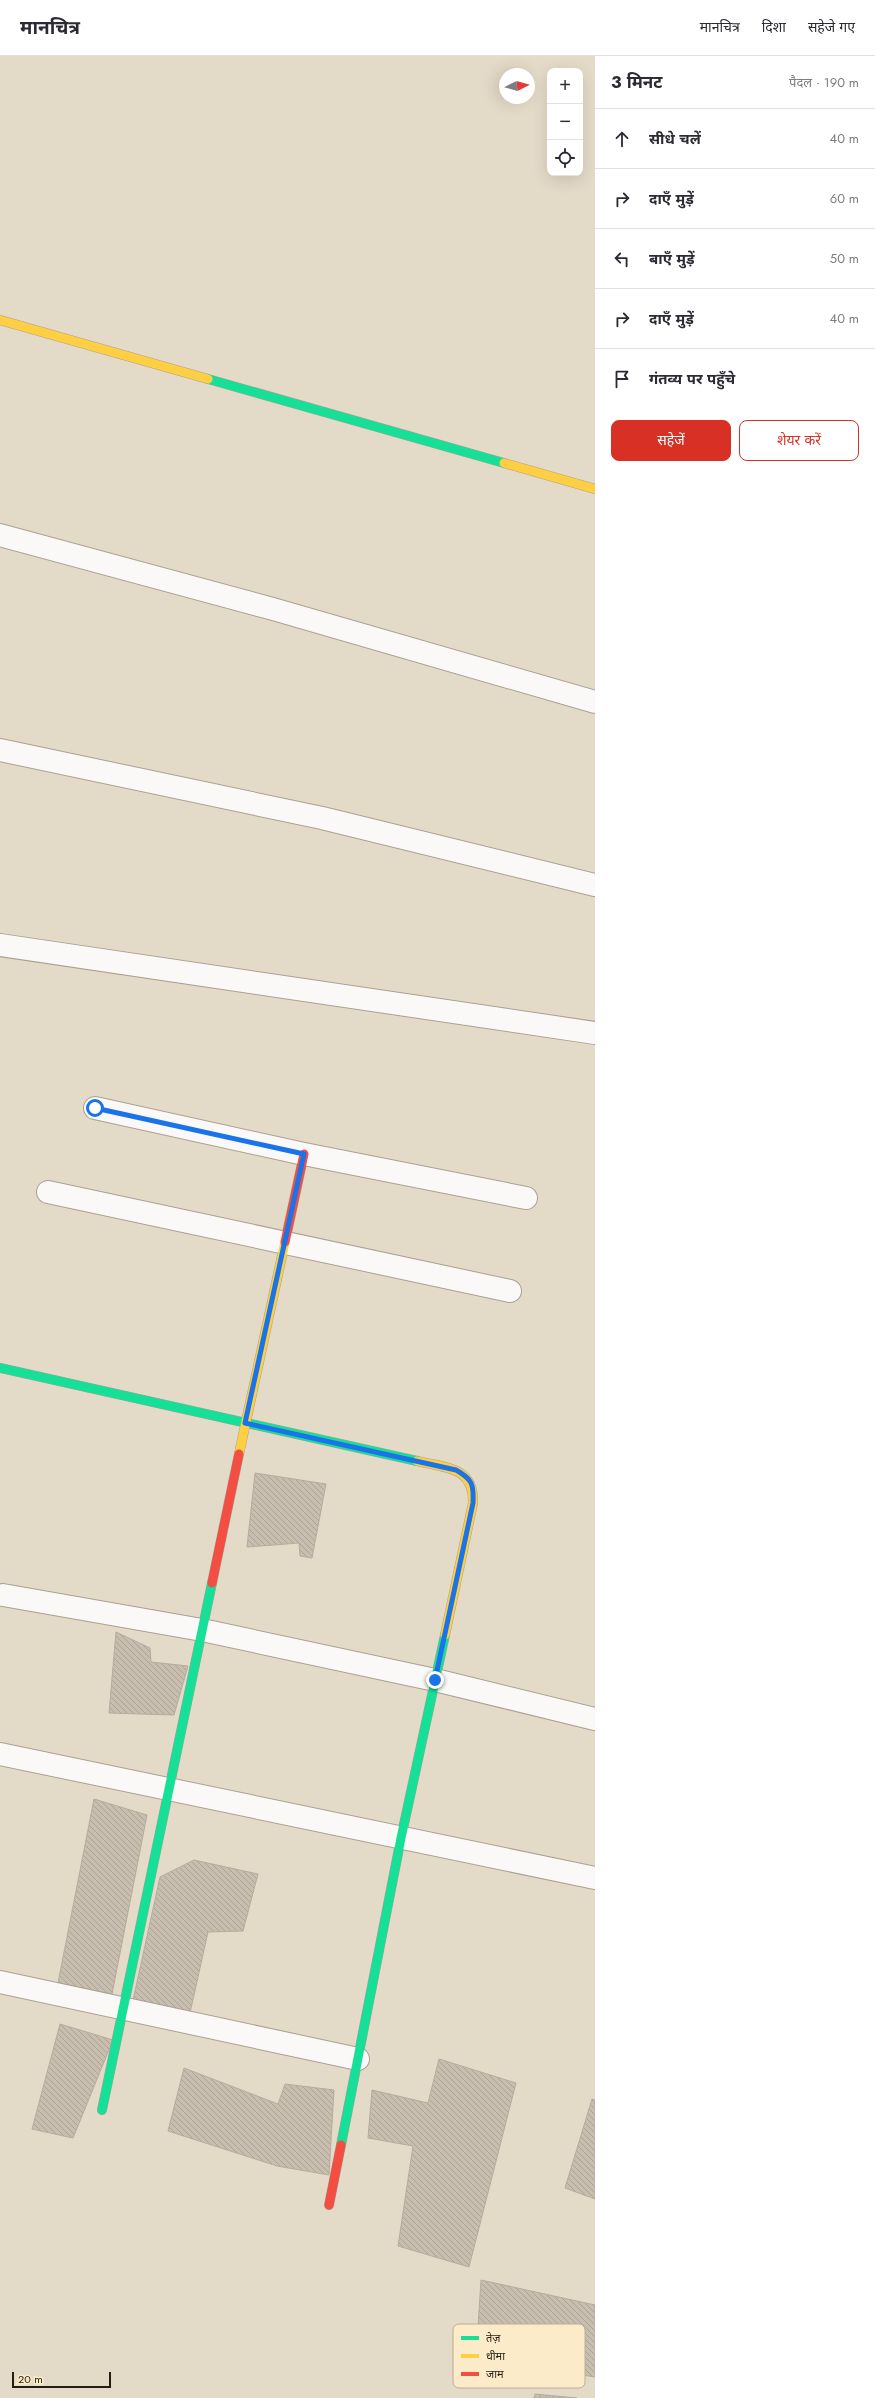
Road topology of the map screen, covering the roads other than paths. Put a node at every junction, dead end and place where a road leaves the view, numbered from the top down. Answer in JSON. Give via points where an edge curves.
{"nodes":[{"id":1,"x":0,"y":320,"type":"edge"},
{"id":2,"x":595,"y":489,"type":"edge"},
{"id":3,"x":0,"y":535,"type":"edge"},
{"id":4,"x":595,"y":702,"type":"edge"},
{"id":5,"x":0,"y":750,"type":"edge"},
{"id":6,"x":595,"y":885,"type":"edge"},
{"id":7,"x":0,"y":945,"type":"edge"},
{"id":8,"x":595,"y":1033,"type":"edge"},
{"id":9,"x":95,"y":1108,"type":"dead end"},
{"id":10,"x":304,"y":1154,"type":"junction"},
{"id":11,"x":48,"y":1192,"type":"dead end"},
{"id":12,"x":526,"y":1198,"type":"dead end"},
{"id":13,"x":284,"y":1244,"type":"junction"},
{"id":14,"x":510,"y":1291,"type":"dead end"},
{"id":15,"x":0,"y":1368,"type":"edge"},
{"id":16,"x":245,"y":1423,"type":"junction"},
{"id":17,"x":3,"y":1595,"type":"dead end"},
{"id":18,"x":202,"y":1630,"type":"junction"},
{"id":19,"x":435,"y":1680,"type":"junction"},
{"id":20,"x":595,"y":1719,"type":"edge"},
{"id":21,"x":0,"y":1754,"type":"edge"},
{"id":22,"x":169,"y":1790,"type":"junction"},
{"id":23,"x":401,"y":1838,"type":"junction"},
{"id":24,"x":595,"y":1878,"type":"edge"},
{"id":25,"x":0,"y":1982,"type":"edge"},
{"id":26,"x":123,"y":2008,"type":"junction"},
{"id":27,"x":358,"y":2058,"type":"junction"},
{"id":28,"x":102,"y":2110,"type":"dead end"},
{"id":29,"x":329,"y":2205,"type":"dead end"}],
"edges":[{"from":1,"to":2,"type":"street"},
{"from":3,"to":4,"type":"street","via":[[273,609]]},
{"from":5,"to":6,"type":"street","via":[[322,818]]},
{"from":7,"to":8,"type":"street"},
{"from":9,"to":10,"type":"street"},
{"from":10,"to":12,"type":"street"},
{"from":10,"to":13,"type":"street"},
{"from":11,"to":13,"type":"street"},
{"from":13,"to":14,"type":"street"},
{"from":13,"to":16,"type":"street"},
{"from":15,"to":16,"type":"street"},
{"from":16,"to":18,"type":"street"},
{"from":16,"to":19,"type":"street","via":[[456,1470],[469,1478],[474,1490],[473,1503]]},
{"from":17,"to":18,"type":"street"},
{"from":18,"to":19,"type":"street"},
{"from":18,"to":22,"type":"street"},
{"from":19,"to":20,"type":"street"},
{"from":19,"to":23,"type":"street"},
{"from":21,"to":22,"type":"street"},
{"from":22,"to":23,"type":"street"},
{"from":22,"to":26,"type":"street"},
{"from":23,"to":24,"type":"street"},
{"from":23,"to":27,"type":"street"},
{"from":25,"to":26,"type":"street"},
{"from":26,"to":27,"type":"street"},
{"from":26,"to":28,"type":"street"},
{"from":27,"to":29,"type":"street"}]}
